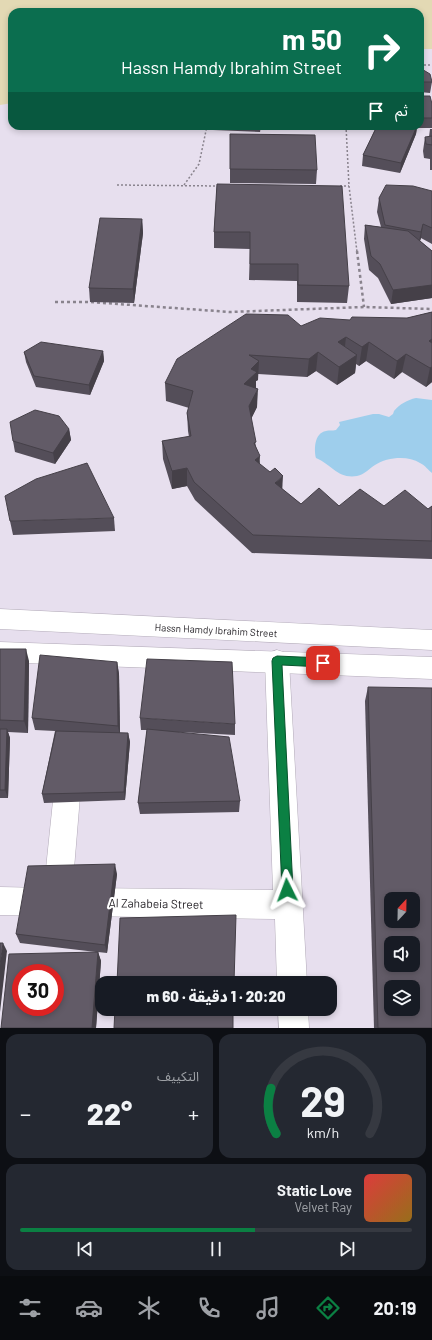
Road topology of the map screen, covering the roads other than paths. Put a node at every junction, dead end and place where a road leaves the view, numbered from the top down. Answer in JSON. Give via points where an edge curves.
{"nodes":[{"id":1,"x":0,"y":619,"type":"edge"},
{"id":2,"x":432,"y":640,"type":"edge"},
{"id":3,"x":0,"y":652,"type":"edge"},
{"id":4,"x":277,"y":661,"type":"junction"},
{"id":5,"x":432,"y":668,"type":"edge"},
{"id":6,"x":71,"y":747,"type":"edge"},
{"id":7,"x":0,"y":901,"type":"edge"},
{"id":8,"x":57,"y":902,"type":"junction"},
{"id":9,"x":288,"y":905,"type":"junction"},
{"id":10,"x":292,"y":976,"type":"edge"},
{"id":11,"x":293,"y":1016,"type":"edge"},
{"id":12,"x":294,"y":1028,"type":"edge"}],
"edges":[{"from":1,"to":2,"type":"main road","name":"Hassn Hamdy Ibrahim Street"},
{"from":3,"to":4,"type":"main road","via":[[78,666]]},
{"from":4,"to":5,"type":"main road"},
{"from":4,"to":9,"type":"main road"},
{"from":6,"to":8,"type":"main road"},
{"from":7,"to":8,"type":"main road","name":"Al Zahabeia Street"},
{"from":8,"to":9,"type":"main road","name":"Al Zahabeia Street"},
{"from":9,"to":10,"type":"main road"},
{"from":11,"to":12,"type":"main road"}]}
